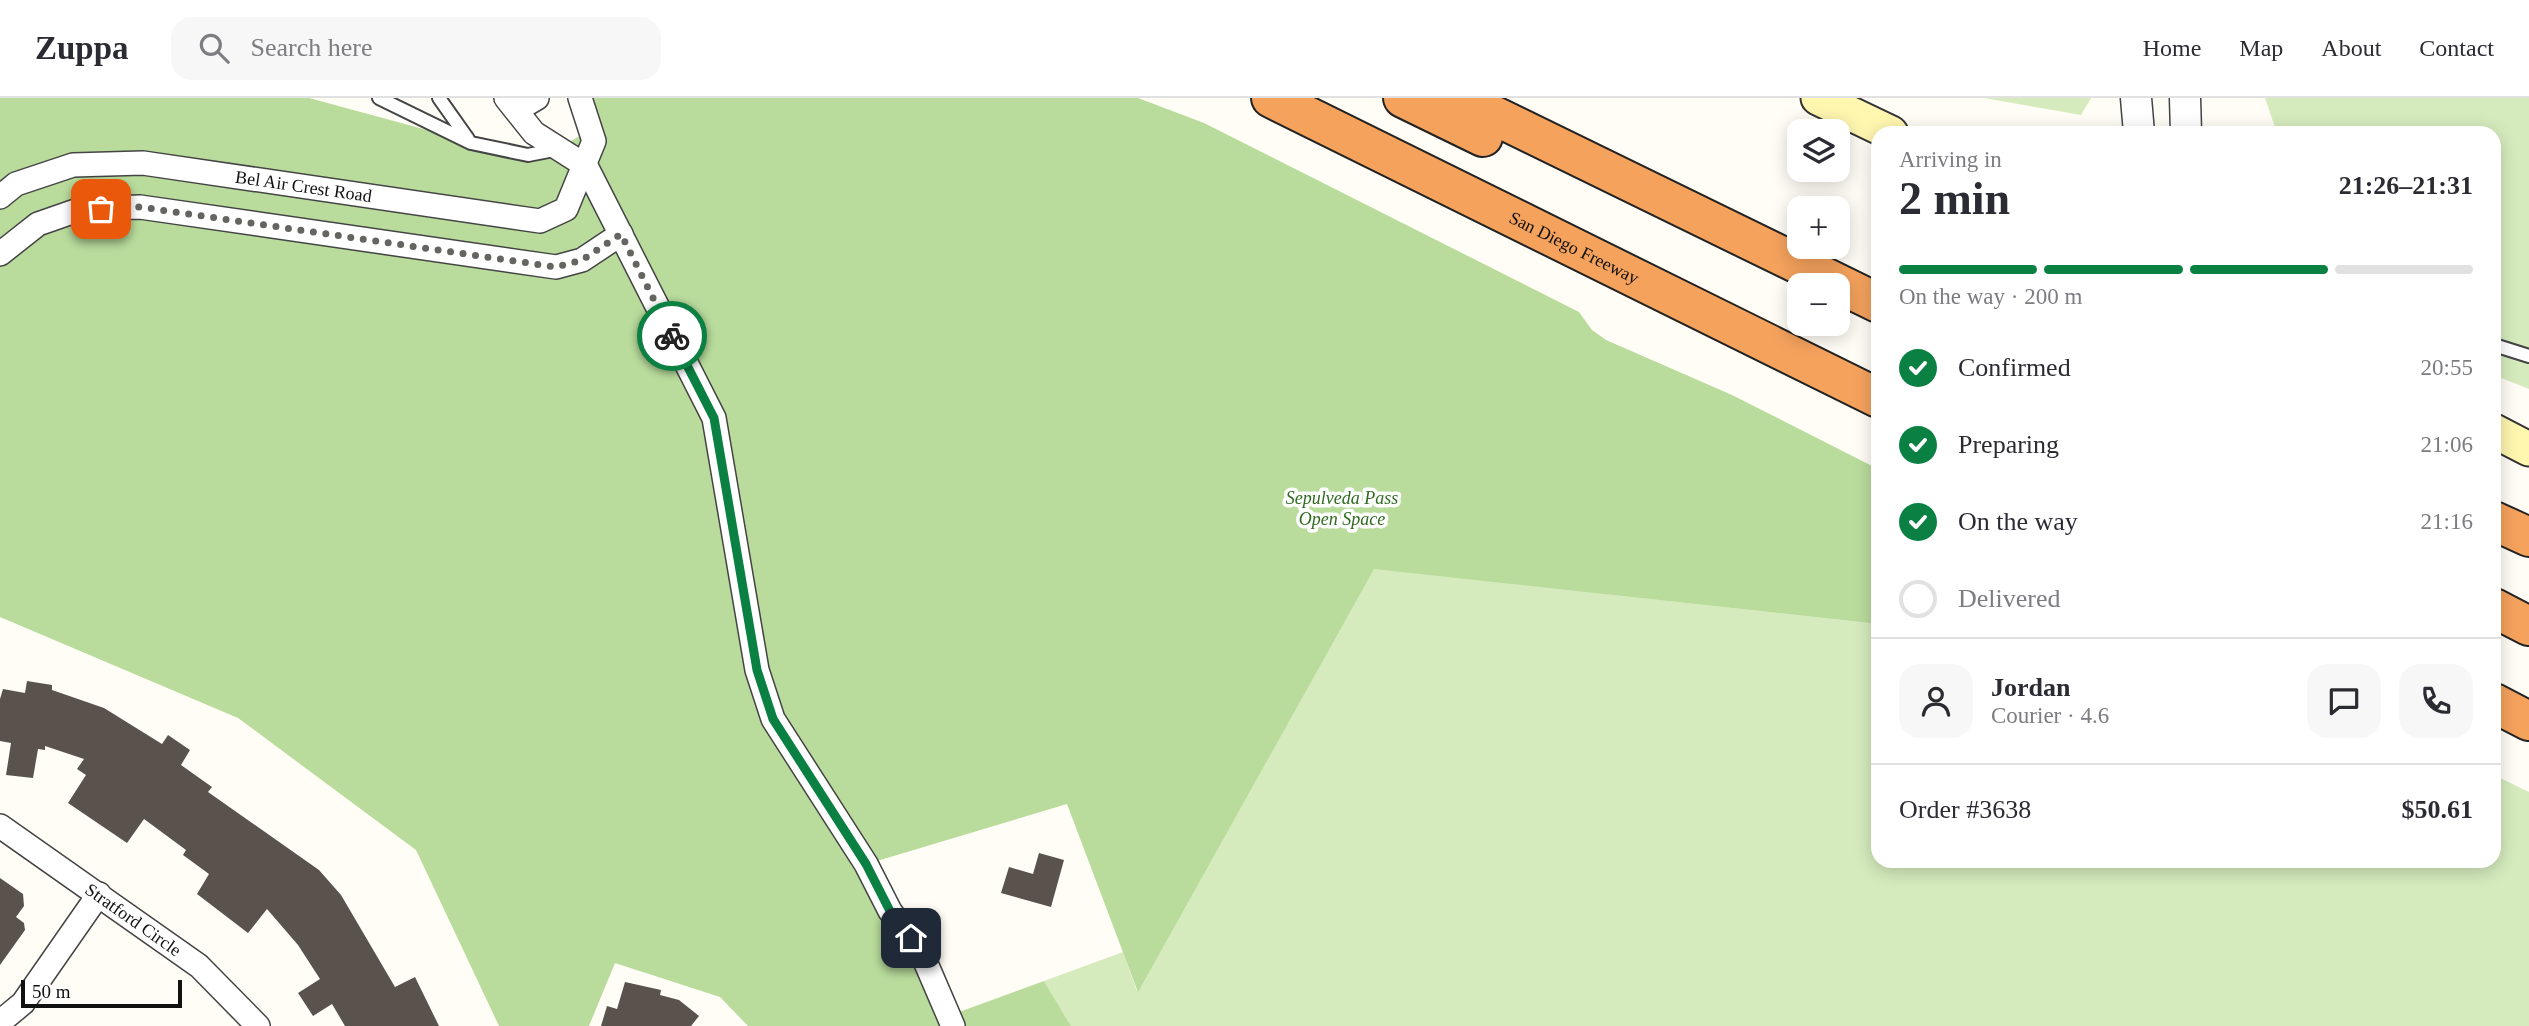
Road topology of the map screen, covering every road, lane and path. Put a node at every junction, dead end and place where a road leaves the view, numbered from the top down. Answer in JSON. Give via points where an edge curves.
{"nodes":[{"id":1,"x":379,"y":98,"type":"edge"},
{"id":2,"x":439,"y":98,"type":"edge"},
{"id":3,"x":537,"y":98,"type":"edge"},
{"id":4,"x":580,"y":98,"type":"edge"},
{"id":5,"x":1271,"y":98,"type":"edge"},
{"id":6,"x":1403,"y":98,"type":"edge"},
{"id":7,"x":1458,"y":98,"type":"edge"},
{"id":8,"x":1818,"y":98,"type":"edge"},
{"id":9,"x":2136,"y":98,"type":"edge"},
{"id":10,"x":2185,"y":98,"type":"edge"},
{"id":11,"x":511,"y":104,"type":"edge"},
{"id":12,"x":1876,"y":126,"type":"edge"},
{"id":13,"x":2138,"y":126,"type":"edge"},
{"id":14,"x":2186,"y":126,"type":"edge"},
{"id":15,"x":471,"y":142,"type":"junction"},
{"id":16,"x":560,"y":149,"type":"junction"},
{"id":17,"x":586,"y":166,"type":"junction"},
{"id":18,"x":1608,"y":173,"type":"junction"},
{"id":19,"x":0,"y":197,"type":"edge"},
{"id":20,"x":621,"y":234,"type":"junction"},
{"id":21,"x":0,"y":254,"type":"edge"},
{"id":22,"x":1871,"y":300,"type":"edge"},
{"id":23,"x":2501,"y":347,"type":"edge"},
{"id":24,"x":2529,"y":356,"type":"edge"},
{"id":25,"x":1871,"y":395,"type":"edge"},
{"id":26,"x":2501,"y":435,"type":"edge"},
{"id":27,"x":2529,"y":449,"type":"edge"},
{"id":28,"x":2501,"y":524,"type":"edge"},
{"id":29,"x":2529,"y":537,"type":"edge"},
{"id":30,"x":2501,"y":612,"type":"edge"},
{"id":31,"x":2529,"y":626,"type":"edge"},
{"id":32,"x":2501,"y":707,"type":"edge"},
{"id":33,"x":2529,"y":721,"type":"edge"},
{"id":34,"x":0,"y":825,"type":"edge"},
{"id":35,"x":99,"y":894,"type":"junction"},
{"id":36,"x":0,"y":1021,"type":"edge"},
{"id":37,"x":258,"y":1026,"type":"edge"},
{"id":38,"x":953,"y":1026,"type":"edge"}],
"edges":[{"from":1,"to":15,"type":"lane"},
{"from":2,"to":15,"type":"lane"},
{"from":3,"to":11,"type":"street"},
{"from":4,"to":17,"type":"street","name":"Bel Air Crest Road","via":[[594,141]]},
{"from":5,"to":25,"type":"highway","name":"San Diego Freeway"},
{"from":6,"to":18,"type":"highway","via":[[1560,176]]},
{"from":7,"to":18,"type":"highway"},
{"from":8,"to":12,"type":"main road"},
{"from":9,"to":13,"type":"street"},
{"from":10,"to":14,"type":"street"},
{"from":11,"to":16,"type":"street","via":[[534,133]]},
{"from":15,"to":16,"type":"lane","via":[[528,155]]},
{"from":16,"to":17,"type":"street"},
{"from":17,"to":19,"type":"street","name":"Bel Air Crest Road","via":[[566,209],[540,221],[143,163],[73,165],[16,184]]},
{"from":17,"to":20,"type":"street"},
{"from":18,"to":22,"type":"highway"},
{"from":20,"to":21,"type":"street","via":[[582,260],[556,267],[140,207],[81,209],[38,224]]},
{"from":20,"to":38,"type":"street","via":[[714,418],[757,670],[773,719],[866,864],[890,911],[922,954]]},
{"from":23,"to":24,"type":"lane"},
{"from":26,"to":27,"type":"main road"},
{"from":28,"to":29,"type":"highway"},
{"from":30,"to":31,"type":"highway"},
{"from":32,"to":33,"type":"highway"},
{"from":34,"to":35,"type":"street","name":"Stratford Circle"},
{"from":35,"to":36,"type":"street","via":[[23,1003]]},
{"from":35,"to":37,"type":"street","name":"Stratford Circle","via":[[199,966]]}]}
